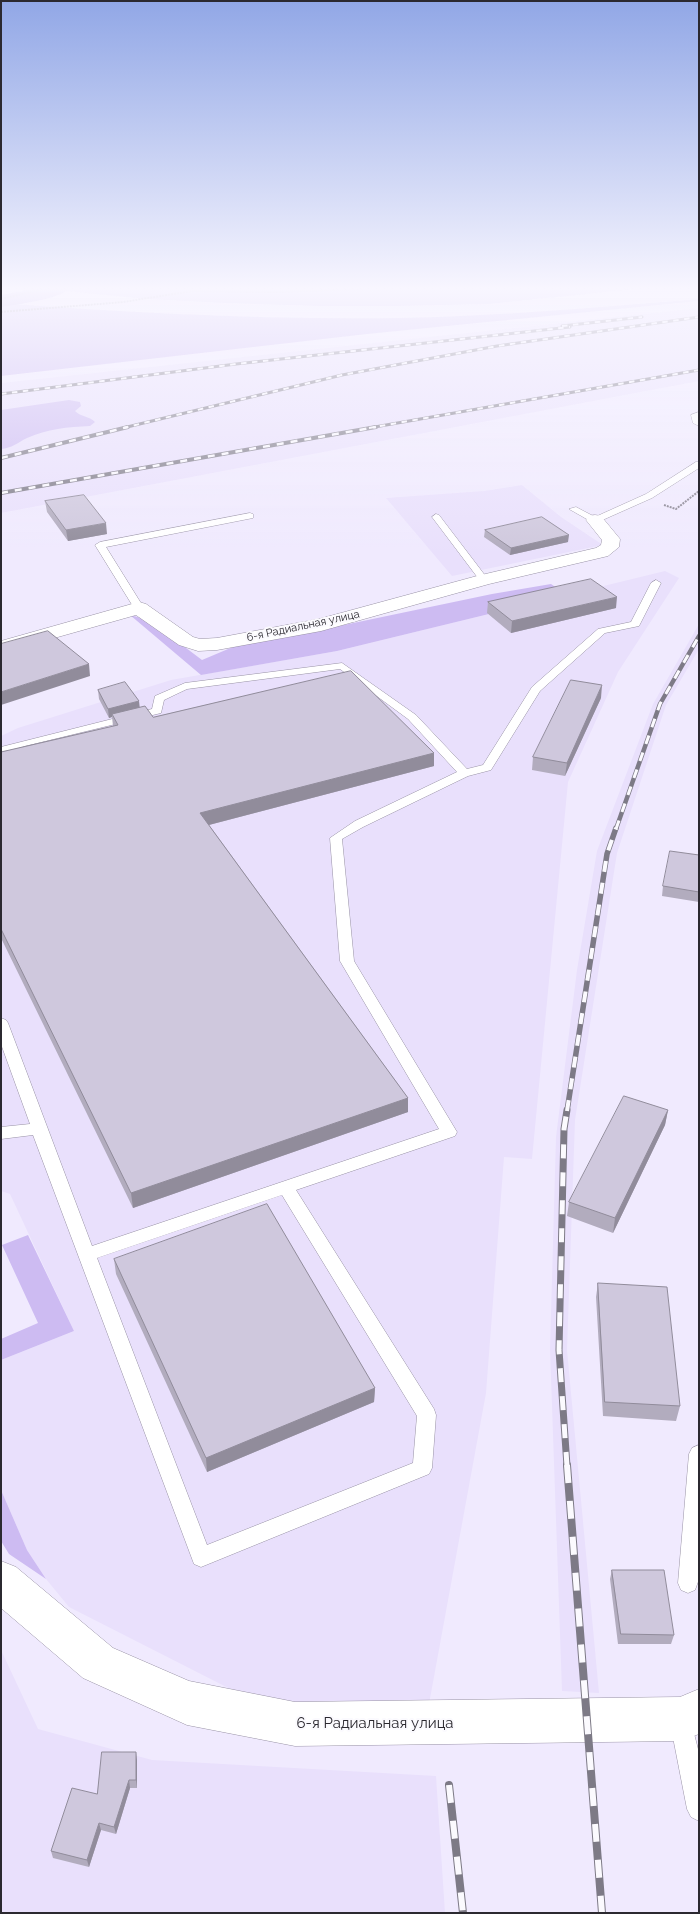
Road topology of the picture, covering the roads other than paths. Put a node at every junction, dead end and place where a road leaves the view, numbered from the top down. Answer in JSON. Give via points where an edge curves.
{"nodes":[{"id":1,"x":699,"y":414,"type":"edge"},
{"id":2,"x":699,"y":424,"type":"edge"},
{"id":3,"x":699,"y":464,"type":"edge"},
{"id":4,"x":618,"y":510,"type":"junction"},
{"id":5,"x":570,"y":513,"type":"dead end"},
{"id":6,"x":595,"y":513,"type":"junction"},
{"id":7,"x":250,"y":516,"type":"dead end"},
{"id":8,"x":436,"y":517,"type":"dead end"},
{"id":9,"x":484,"y":580,"type":"junction"},
{"id":10,"x":656,"y":583,"type":"dead end"},
{"id":11,"x":139,"y":608,"type":"junction"},
{"id":12,"x":1,"y":647,"type":"edge"},
{"id":13,"x":1,"y":751,"type":"edge"},
{"id":14,"x":464,"y":773,"type":"junction"},
{"id":15,"x":1,"y":1023,"type":"edge"},
{"id":16,"x":39,"y":1129,"type":"junction"},
{"id":17,"x":1,"y":1133,"type":"edge"},
{"id":18,"x":286,"y":1187,"type":"junction"},
{"id":19,"x":86,"y":1254,"type":"junction"},
{"id":20,"x":699,"y":1454,"type":"edge"},
{"id":21,"x":8,"y":1582,"type":"edge"},
{"id":22,"x":688,"y":1583,"type":"dead end"},
{"id":23,"x":690,"y":1715,"type":"edge"},
{"id":24,"x":699,"y":1809,"type":"edge"}],
"edges":[{"from":1,"to":2,"type":"lane","via":[[695,415]]},
{"from":3,"to":4,"type":"lane","via":[[646,497]]},
{"from":4,"to":6,"type":"lane"},
{"from":4,"to":6,"type":"lane"},
{"from":5,"to":6,"type":"lane"},
{"from":6,"to":9,"type":"street","name":"6-я Радиальная улица","via":[[611,539],[610,547],[602,552]]},
{"from":7,"to":11,"type":"lane","via":[[100,545]]},
{"from":8,"to":9,"type":"lane"},
{"from":9,"to":11,"type":"street","name":"6-я Радиальная улица","via":[[321,625],[217,644],[198,645],[186,641]]},
{"from":10,"to":14,"type":"lane","via":[[635,624],[602,631],[595,637],[536,689],[486,768]]},
{"from":11,"to":12,"type":"street"},
{"from":13,"to":14,"type":"lane","via":[[157,711],[159,698],[185,686],[342,666],[412,716]]},
{"from":14,"to":18,"type":"lane","via":[[336,838],[347,961],[449,1132]]},
{"from":15,"to":16,"type":"lane"},
{"from":16,"to":17,"type":"lane"},
{"from":16,"to":19,"type":"lane"},
{"from":18,"to":19,"type":"lane"},
{"from":18,"to":19,"type":"lane","via":[[427,1415],[422,1468],[201,1557]]},
{"from":20,"to":22,"type":"lane"},
{"from":21,"to":23,"type":"street","name":"6-я Радиальная улица","via":[[98,1663],[187,1703],[295,1724],[468,1723]]},
{"from":23,"to":24,"type":"lane"}]}
